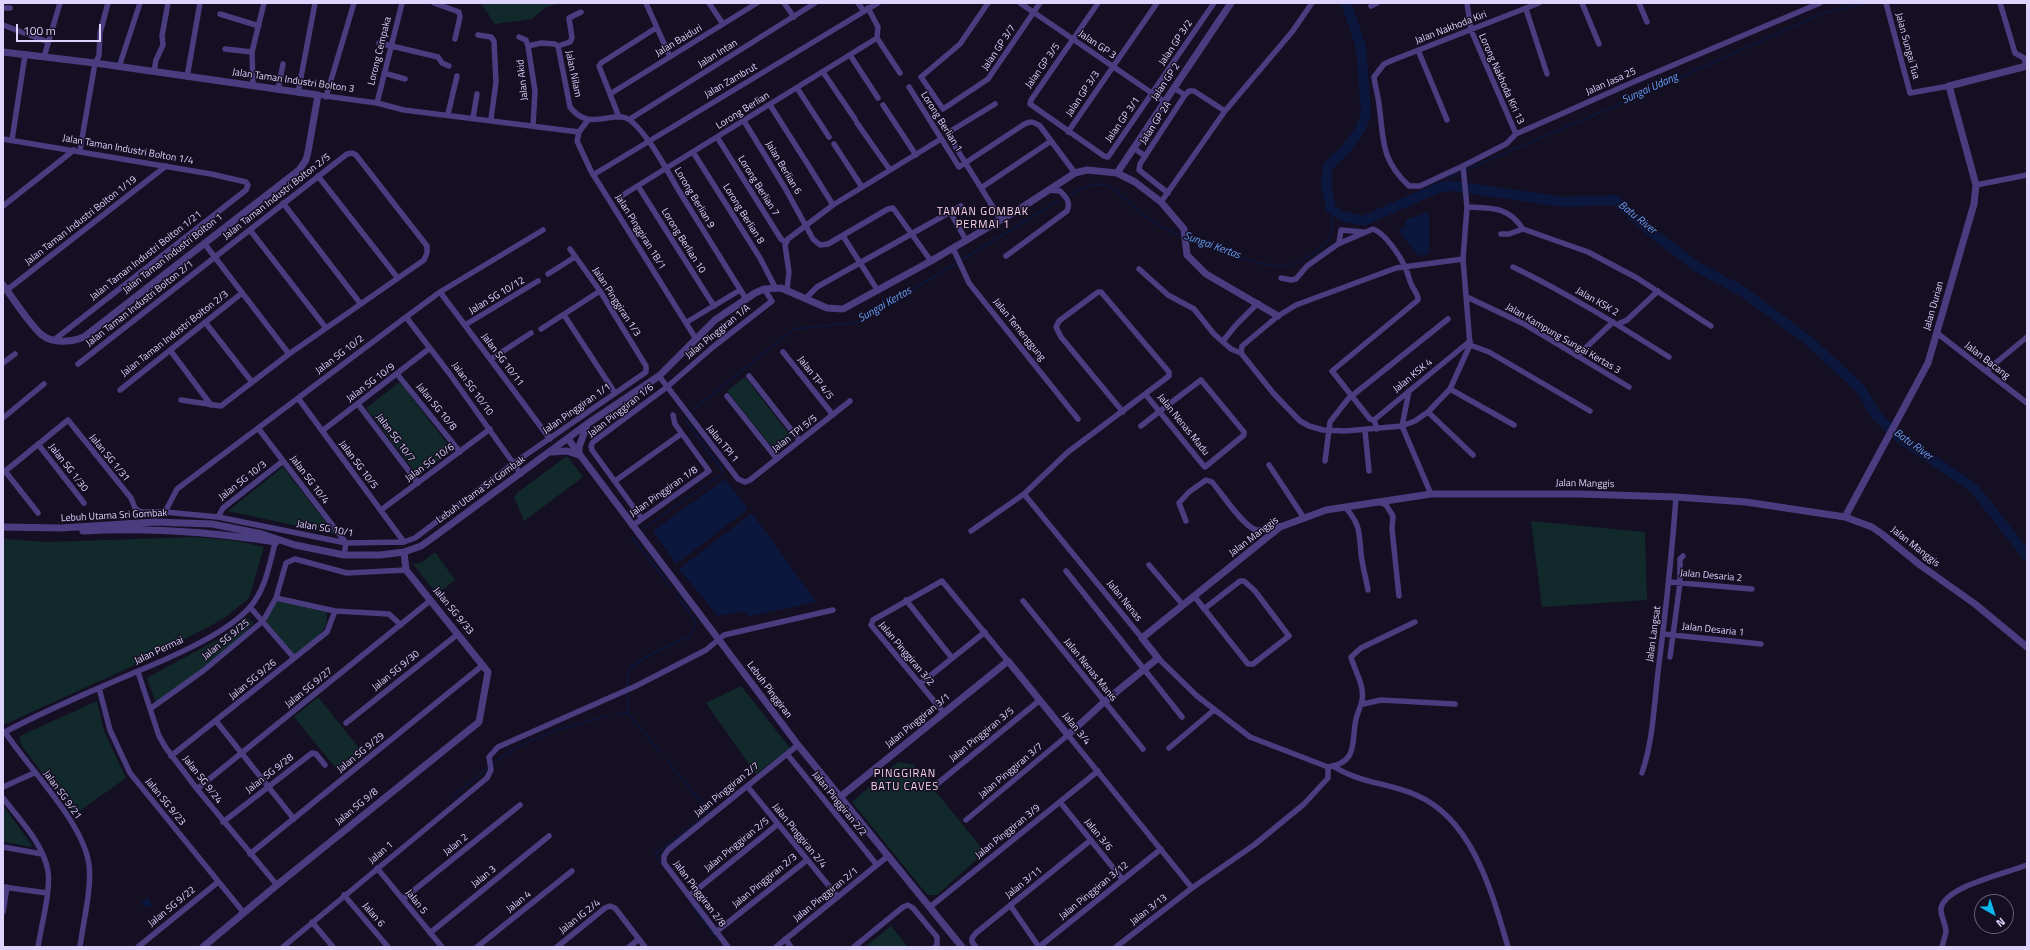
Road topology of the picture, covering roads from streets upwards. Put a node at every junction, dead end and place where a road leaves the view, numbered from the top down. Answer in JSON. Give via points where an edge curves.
{"nodes":[{"id":1,"x":60,"y":3,"type":"edge"},
{"id":2,"x":108,"y":3,"type":"edge"},
{"id":3,"x":140,"y":3,"type":"edge"},
{"id":4,"x":168,"y":3,"type":"edge"},
{"id":5,"x":200,"y":3,"type":"edge"},
{"id":6,"x":264,"y":3,"type":"edge"},
{"id":7,"x":315,"y":3,"type":"edge"},
{"id":8,"x":354,"y":3,"type":"edge"},
{"id":9,"x":400,"y":3,"type":"edge"},
{"id":10,"x":434,"y":3,"type":"edge"},
{"id":11,"x":653,"y":3,"type":"edge"},
{"id":12,"x":709,"y":3,"type":"edge"},
{"id":13,"x":757,"y":3,"type":"edge"},
{"id":14,"x":784,"y":3,"type":"edge"},
{"id":15,"x":815,"y":3,"type":"edge"},
{"id":16,"x":858,"y":3,"type":"edge"},
{"id":17,"x":878,"y":3,"type":"edge"},
{"id":18,"x":988,"y":3,"type":"edge"},
{"id":19,"x":1020,"y":3,"type":"edge"},
{"id":20,"x":1040,"y":3,"type":"edge"},
{"id":21,"x":1098,"y":3,"type":"edge"},
{"id":22,"x":1157,"y":3,"type":"edge"},
{"id":23,"x":1214,"y":3,"type":"edge"},
{"id":24,"x":1231,"y":3,"type":"edge"},
{"id":25,"x":1312,"y":3,"type":"edge"},
{"id":26,"x":1377,"y":3,"type":"edge"},
{"id":27,"x":1467,"y":3,"type":"edge"},
{"id":28,"x":1539,"y":3,"type":"edge"},
{"id":29,"x":1582,"y":3,"type":"edge"},
{"id":30,"x":1639,"y":3,"type":"edge"},
{"id":31,"x":1820,"y":3,"type":"edge"},
{"id":32,"x":2000,"y":3,"type":"edge"},
{"id":33,"x":646,"y":4,"type":"edge"},
{"id":34,"x":1886,"y":5,"type":"edge"},
{"id":35,"x":1371,"y":6,"type":"dead end"},
{"id":36,"x":3,"y":8,"type":"edge"},
{"id":37,"x":10,"y":8,"type":"dead end"},
{"id":38,"x":1526,"y":9,"type":"junction"},
{"id":39,"x":866,"y":10,"type":"junction"},
{"id":40,"x":581,"y":12,"type":"dead end"},
{"id":41,"x":1034,"y":12,"type":"junction"},
{"id":42,"x":220,"y":14,"type":"dead end"},
{"id":43,"x":794,"y":17,"type":"junction"},
{"id":44,"x":1648,"y":22,"type":"dead end"},
{"id":45,"x":723,"y":24,"type":"junction"},
{"id":46,"x":3,"y":25,"type":"edge"},
{"id":47,"x":259,"y":26,"type":"junction"},
{"id":48,"x":656,"y":28,"type":"junction"},
{"id":49,"x":1471,"y":30,"type":"junction"},
{"id":50,"x":478,"y":34,"type":"dead end"},
{"id":51,"x":519,"y":37,"type":"dead end"},
{"id":52,"x":877,"y":38,"type":"junction"},
{"id":53,"x":455,"y":39,"type":"dead end"},
{"id":54,"x":1073,"y":39,"type":"junction"},
{"id":55,"x":48,"y":42,"type":"junction"},
{"id":56,"x":379,"y":43,"type":"dead end"},
{"id":57,"x":1599,"y":44,"type":"dead end"},
{"id":58,"x":390,"y":45,"type":"junction"},
{"id":59,"x":528,"y":46,"type":"junction"},
{"id":60,"x":558,"y":46,"type":"junction"},
{"id":61,"x":225,"y":49,"type":"dead end"},
{"id":62,"x":1418,"y":50,"type":"junction"},
{"id":63,"x":3,"y":52,"type":"edge"},
{"id":64,"x":252,"y":52,"type":"junction"},
{"id":65,"x":25,"y":55,"type":"junction"},
{"id":66,"x":850,"y":55,"type":"junction"},
{"id":67,"x":44,"y":57,"type":"junction"},
{"id":68,"x":670,"y":57,"type":"junction"},
{"id":69,"x":95,"y":63,"type":"junction"},
{"id":70,"x":283,"y":64,"type":"dead end"},
{"id":71,"x":449,"y":66,"type":"dead end"},
{"id":72,"x":1113,"y":66,"type":"junction"},
{"id":73,"x":2027,"y":66,"type":"edge"},
{"id":74,"x":119,"y":67,"type":"junction"},
{"id":75,"x":154,"y":72,"type":"junction"},
{"id":76,"x":384,"y":72,"type":"junction"},
{"id":77,"x":823,"y":72,"type":"junction"},
{"id":78,"x":900,"y":73,"type":"dead end"},
{"id":79,"x":1547,"y":74,"type":"dead end"},
{"id":80,"x":457,"y":76,"type":"dead end"},
{"id":81,"x":187,"y":77,"type":"junction"},
{"id":82,"x":405,"y":79,"type":"dead end"},
{"id":83,"x":253,"y":85,"type":"junction"},
{"id":84,"x":1949,"y":86,"type":"junction"},
{"id":85,"x":909,"y":87,"type":"dead end"},
{"id":86,"x":797,"y":88,"type":"junction"},
{"id":87,"x":1174,"y":88,"type":"junction"},
{"id":88,"x":278,"y":90,"type":"junction"},
{"id":89,"x":298,"y":93,"type":"junction"},
{"id":90,"x":477,"y":94,"type":"dead end"},
{"id":91,"x":610,"y":94,"type":"junction"},
{"id":92,"x":1153,"y":94,"type":"junction"},
{"id":93,"x":318,"y":95,"type":"junction"},
{"id":94,"x":1184,"y":95,"type":"junction"},
{"id":95,"x":326,"y":97,"type":"junction"},
{"id":96,"x":878,"y":98,"type":"dead end"},
{"id":97,"x":1165,"y":102,"type":"junction"},
{"id":98,"x":377,"y":103,"type":"junction"},
{"id":99,"x":995,"y":104,"type":"dead end"},
{"id":100,"x":770,"y":105,"type":"junction"},
{"id":101,"x":883,"y":105,"type":"dead end"},
{"id":102,"x":1224,"y":111,"type":"junction"},
{"id":103,"x":448,"y":114,"type":"junction"},
{"id":104,"x":619,"y":117,"type":"junction"},
{"id":105,"x":473,"y":118,"type":"junction"},
{"id":106,"x":491,"y":119,"type":"junction"},
{"id":107,"x":630,"y":119,"type":"junction"},
{"id":108,"x":588,"y":120,"type":"junction"},
{"id":109,"x":1447,"y":120,"type":"dead end"},
{"id":110,"x":744,"y":121,"type":"junction"},
{"id":111,"x":533,"y":126,"type":"junction"},
{"id":112,"x":579,"y":132,"type":"junction"},
{"id":113,"x":1068,"y":132,"type":"junction"},
{"id":114,"x":1516,"y":134,"type":"junction"},
{"id":115,"x":717,"y":137,"type":"junction"},
{"id":116,"x":829,"y":137,"type":"dead end"},
{"id":117,"x":3,"y":139,"type":"edge"},
{"id":118,"x":941,"y":139,"type":"junction"},
{"id":119,"x":12,"y":140,"type":"junction"},
{"id":120,"x":1051,"y":141,"type":"junction"},
{"id":121,"x":648,"y":142,"type":"junction"},
{"id":122,"x":834,"y":144,"type":"dead end"},
{"id":123,"x":1134,"y":148,"type":"junction"},
{"id":124,"x":77,"y":150,"type":"junction"},
{"id":125,"x":693,"y":152,"type":"junction"},
{"id":126,"x":916,"y":155,"type":"junction"},
{"id":127,"x":1145,"y":156,"type":"junction"},
{"id":128,"x":966,"y":162,"type":"junction"},
{"id":129,"x":166,"y":166,"type":"junction"},
{"id":130,"x":1463,"y":168,"type":"junction"},
{"id":131,"x":666,"y":169,"type":"junction"},
{"id":132,"x":890,"y":170,"type":"junction"},
{"id":133,"x":1075,"y":173,"type":"junction"},
{"id":134,"x":1117,"y":173,"type":"junction"},
{"id":135,"x":2027,"y":174,"type":"edge"},
{"id":136,"x":593,"y":175,"type":"junction"},
{"id":137,"x":318,"y":176,"type":"junction"},
{"id":138,"x":248,"y":185,"type":"joint"},
{"id":139,"x":1976,"y":185,"type":"junction"},
{"id":140,"x":638,"y":186,"type":"junction"},
{"id":141,"x":862,"y":187,"type":"junction"},
{"id":142,"x":1415,"y":187,"type":"joint"},
{"id":143,"x":981,"y":188,"type":"junction"},
{"id":144,"x":1047,"y":191,"type":"junction"},
{"id":145,"x":1168,"y":193,"type":"junction"},
{"id":146,"x":618,"y":198,"type":"dead end"},
{"id":147,"x":1161,"y":202,"type":"junction"},
{"id":148,"x":283,"y":203,"type":"junction"},
{"id":149,"x":833,"y":205,"type":"junction"},
{"id":150,"x":1467,"y":205,"type":"junction"},
{"id":151,"x":3,"y":206,"type":"edge"},
{"id":152,"x":960,"y":206,"type":"dead end"},
{"id":153,"x":950,"y":212,"type":"junction"},
{"id":154,"x":1001,"y":220,"type":"junction"},
{"id":155,"x":806,"y":225,"type":"junction"},
{"id":156,"x":1523,"y":229,"type":"junction"},
{"id":157,"x":250,"y":230,"type":"junction"},
{"id":158,"x":543,"y":230,"type":"dead end"},
{"id":159,"x":1364,"y":232,"type":"junction"},
{"id":160,"x":913,"y":234,"type":"junction"},
{"id":161,"x":1501,"y":234,"type":"dead end"},
{"id":162,"x":843,"y":236,"type":"junction"},
{"id":163,"x":966,"y":240,"type":"junction"},
{"id":164,"x":785,"y":242,"type":"junction"},
{"id":165,"x":204,"y":243,"type":"junction"},
{"id":166,"x":1339,"y":243,"type":"junction"},
{"id":167,"x":570,"y":249,"type":"dead end"},
{"id":168,"x":954,"y":250,"type":"junction"},
{"id":169,"x":1006,"y":256,"type":"dead end"},
{"id":170,"x":214,"y":257,"type":"junction"},
{"id":171,"x":575,"y":257,"type":"junction"},
{"id":172,"x":1463,"y":259,"type":"junction"},
{"id":173,"x":931,"y":261,"type":"junction"},
{"id":174,"x":860,"y":264,"type":"junction"},
{"id":175,"x":1405,"y":266,"type":"junction"},
{"id":176,"x":1513,"y":267,"type":"dead end"},
{"id":177,"x":1140,"y":269,"type":"dead end"},
{"id":178,"x":548,"y":274,"type":"dead end"},
{"id":179,"x":398,"y":277,"type":"junction"},
{"id":180,"x":1281,"y":278,"type":"dead end"},
{"id":181,"x":538,"y":282,"type":"dead end"},
{"id":182,"x":5,"y":287,"type":"edge"},
{"id":183,"x":774,"y":287,"type":"junction"},
{"id":184,"x":764,"y":289,"type":"junction"},
{"id":185,"x":740,"y":290,"type":"junction"},
{"id":186,"x":787,"y":290,"type":"junction"},
{"id":187,"x":600,"y":291,"type":"junction"},
{"id":188,"x":878,"y":291,"type":"junction"},
{"id":189,"x":1658,"y":291,"type":"junction"},
{"id":190,"x":440,"y":292,"type":"junction"},
{"id":191,"x":242,"y":293,"type":"junction"},
{"id":192,"x":1467,"y":297,"type":"junction"},
{"id":193,"x":746,"y":299,"type":"junction"},
{"id":194,"x":804,"y":299,"type":"junction"},
{"id":195,"x":1258,"y":302,"type":"junction"},
{"id":196,"x":360,"y":303,"type":"junction"},
{"id":197,"x":714,"y":306,"type":"junction"},
{"id":198,"x":564,"y":315,"type":"junction"},
{"id":199,"x":1278,"y":316,"type":"junction"},
{"id":200,"x":406,"y":317,"type":"junction"},
{"id":201,"x":1448,"y":319,"type":"dead end"},
{"id":202,"x":205,"y":322,"type":"junction"},
{"id":203,"x":687,"y":322,"type":"junction"},
{"id":204,"x":1616,"y":323,"type":"junction"},
{"id":205,"x":465,"y":325,"type":"junction"},
{"id":206,"x":1711,"y":326,"type":"dead end"},
{"id":207,"x":326,"y":328,"type":"junction"},
{"id":208,"x":541,"y":329,"type":"dead end"},
{"id":209,"x":531,"y":333,"type":"dead end"},
{"id":210,"x":1937,"y":334,"type":"junction"},
{"id":211,"x":2027,"y":337,"type":"edge"},
{"id":212,"x":696,"y":339,"type":"junction"},
{"id":213,"x":54,"y":340,"type":"junction"},
{"id":214,"x":1223,"y":342,"type":"junction"},
{"id":215,"x":1470,"y":343,"type":"junction"},
{"id":216,"x":430,"y":348,"type":"junction"},
{"id":217,"x":170,"y":350,"type":"junction"},
{"id":218,"x":783,"y":352,"type":"dead end"},
{"id":219,"x":14,"y":354,"type":"dead end"},
{"id":220,"x":289,"y":354,"type":"junction"},
{"id":221,"x":1241,"y":354,"type":"junction"},
{"id":222,"x":1577,"y":356,"type":"junction"},
{"id":223,"x":1669,"y":357,"type":"dead end"},
{"id":224,"x":491,"y":359,"type":"junction"},
{"id":225,"x":3,"y":363,"type":"edge"},
{"id":226,"x":78,"y":364,"type":"dead end"},
{"id":227,"x":646,"y":366,"type":"joint"},
{"id":228,"x":1986,"y":371,"type":"junction"},
{"id":229,"x":397,"y":374,"type":"junction"},
{"id":230,"x":658,"y":376,"type":"junction"},
{"id":231,"x":749,"y":376,"type":"dead end"},
{"id":232,"x":252,"y":382,"type":"junction"},
{"id":233,"x":44,"y":384,"type":"dead end"},
{"id":234,"x":667,"y":387,"type":"junction"},
{"id":235,"x":1629,"y":387,"type":"dead end"},
{"id":236,"x":1450,"y":389,"type":"junction"},
{"id":237,"x":120,"y":390,"type":"dead end"},
{"id":238,"x":1409,"y":391,"type":"junction"},
{"id":239,"x":615,"y":393,"type":"junction"},
{"id":240,"x":1146,"y":395,"type":"junction"},
{"id":241,"x":727,"y":396,"type":"dead end"},
{"id":242,"x":1352,"y":396,"type":"junction"},
{"id":243,"x":298,"y":398,"type":"junction"},
{"id":244,"x":181,"y":400,"type":"dead end"},
{"id":245,"x":850,"y":401,"type":"dead end"},
{"id":246,"x":2027,"y":403,"type":"edge"},
{"id":247,"x":358,"y":404,"type":"junction"},
{"id":248,"x":211,"y":405,"type":"junction"},
{"id":249,"x":1160,"y":411,"type":"junction"},
{"id":250,"x":1123,"y":412,"type":"junction"},
{"id":251,"x":1428,"y":412,"type":"junction"},
{"id":252,"x":1590,"y":412,"type":"dead end"},
{"id":253,"x":673,"y":415,"type":"dead end"},
{"id":254,"x":833,"y":415,"type":"junction"},
{"id":255,"x":3,"y":418,"type":"edge"},
{"id":256,"x":1078,"y":419,"type":"dead end"},
{"id":257,"x":1374,"y":420,"type":"junction"},
{"id":258,"x":587,"y":424,"type":"junction"},
{"id":259,"x":1514,"y":425,"type":"dead end"},
{"id":260,"x":1140,"y":426,"type":"dead end"},
{"id":261,"x":1402,"y":426,"type":"junction"},
{"id":262,"x":258,"y":428,"type":"junction"},
{"id":263,"x":490,"y":429,"type":"junction"},
{"id":264,"x":1328,"y":430,"type":"junction"},
{"id":265,"x":1377,"y":430,"type":"junction"},
{"id":266,"x":322,"y":431,"type":"junction"},
{"id":267,"x":1365,"y":431,"type":"junction"},
{"id":268,"x":681,"y":434,"type":"junction"},
{"id":269,"x":550,"y":439,"type":"junction"},
{"id":270,"x":568,"y":439,"type":"junction"},
{"id":271,"x":800,"y":441,"type":"junction"},
{"id":272,"x":38,"y":444,"type":"junction"},
{"id":273,"x":460,"y":452,"type":"junction"},
{"id":274,"x":551,"y":453,"type":"junction"},
{"id":275,"x":579,"y":455,"type":"junction"},
{"id":276,"x":1473,"y":455,"type":"dead end"},
{"id":277,"x":777,"y":459,"type":"junction"},
{"id":278,"x":1325,"y":460,"type":"dead end"},
{"id":279,"x":283,"y":461,"type":"junction"},
{"id":280,"x":514,"y":463,"type":"junction"},
{"id":281,"x":1269,"y":465,"type":"dead end"},
{"id":282,"x":1369,"y":471,"type":"dead end"},
{"id":283,"x":4,"y":472,"type":"edge"},
{"id":284,"x":521,"y":474,"type":"junction"},
{"id":285,"x":750,"y":480,"type":"joint"},
{"id":286,"x":615,"y":481,"type":"junction"},
{"id":287,"x":418,"y":483,"type":"junction"},
{"id":288,"x":1024,"y":494,"type":"junction"},
{"id":289,"x":1431,"y":494,"type":"junction"},
{"id":290,"x":1676,"y":497,"type":"junction"},
{"id":291,"x":1379,"y":502,"type":"junction"},
{"id":292,"x":84,"y":503,"type":"dead end"},
{"id":293,"x":1345,"y":507,"type":"junction"},
{"id":294,"x":135,"y":508,"type":"joint"},
{"id":295,"x":381,"y":510,"type":"junction"},
{"id":296,"x":38,"y":512,"type":"dead end"},
{"id":297,"x":165,"y":512,"type":"junction"},
{"id":298,"x":218,"y":517,"type":"junction"},
{"id":299,"x":1845,"y":517,"type":"junction"},
{"id":300,"x":1304,"y":518,"type":"junction"},
{"id":301,"x":642,"y":519,"type":"junction"},
{"id":302,"x":1186,"y":521,"type":"dead end"},
{"id":303,"x":632,"y":526,"type":"junction"},
{"id":304,"x":3,"y":527,"type":"edge"},
{"id":305,"x":1280,"y":527,"type":"junction"},
{"id":306,"x":972,"y":531,"type":"dead end"},
{"id":307,"x":3,"y":532,"type":"edge"},
{"id":308,"x":276,"y":540,"type":"junction"},
{"id":309,"x":404,"y":542,"type":"junction"},
{"id":310,"x":346,"y":544,"type":"junction"},
{"id":311,"x":404,"y":552,"type":"junction"},
{"id":312,"x":344,"y":555,"type":"junction"},
{"id":313,"x":1683,"y":556,"type":"dead end"},
{"id":314,"x":1149,"y":565,"type":"dead end"},
{"id":315,"x":406,"y":570,"type":"junction"},
{"id":316,"x":1066,"y":571,"type":"dead end"},
{"id":317,"x":1670,"y":582,"type":"junction"},
{"id":318,"x":1680,"y":583,"type":"junction"},
{"id":319,"x":1752,"y":589,"type":"dead end"},
{"id":320,"x":1368,"y":590,"type":"dead end"},
{"id":321,"x":1194,"y":596,"type":"junction"},
{"id":322,"x":1399,"y":596,"type":"dead end"},
{"id":323,"x":276,"y":598,"type":"junction"},
{"id":324,"x":431,"y":600,"type":"junction"},
{"id":325,"x":906,"y":600,"type":"junction"},
{"id":326,"x":1023,"y":601,"type":"dead end"},
{"id":327,"x":1183,"y":605,"type":"junction"},
{"id":328,"x":250,"y":607,"type":"junction"},
{"id":329,"x":1204,"y":609,"type":"junction"},
{"id":330,"x":833,"y":610,"type":"dead end"},
{"id":331,"x":335,"y":611,"type":"junction"},
{"id":332,"x":263,"y":621,"type":"junction"},
{"id":333,"x":1415,"y":622,"type":"dead end"},
{"id":334,"x":401,"y":625,"type":"junction"},
{"id":335,"x":984,"y":632,"type":"junction"},
{"id":336,"x":458,"y":634,"type":"junction"},
{"id":337,"x":1663,"y":634,"type":"junction"},
{"id":338,"x":1673,"y":635,"type":"junction"},
{"id":339,"x":1142,"y":638,"type":"junction"},
{"id":340,"x":718,"y":640,"type":"junction"},
{"id":341,"x":1761,"y":644,"type":"dead end"},
{"id":342,"x":2027,"y":647,"type":"edge"},
{"id":343,"x":1670,"y":657,"type":"dead end"},
{"id":344,"x":294,"y":658,"type":"junction"},
{"id":345,"x":952,"y":658,"type":"junction"},
{"id":346,"x":1158,"y":658,"type":"junction"},
{"id":347,"x":1008,"y":661,"type":"junction"},
{"id":348,"x":483,"y":665,"type":"junction"},
{"id":349,"x":1145,"y":669,"type":"junction"},
{"id":350,"x":138,"y":672,"type":"junction"},
{"id":351,"x":920,"y":684,"type":"junction"},
{"id":352,"x":99,"y":688,"type":"junction"},
{"id":353,"x":1040,"y":700,"type":"junction"},
{"id":354,"x":1104,"y":702,"type":"junction"},
{"id":355,"x":1363,"y":704,"type":"junction"},
{"id":356,"x":1455,"y":704,"type":"dead end"},
{"id":357,"x":150,"y":709,"type":"junction"},
{"id":358,"x":1214,"y":710,"type":"junction"},
{"id":359,"x":944,"y":713,"type":"junction"},
{"id":360,"x":1182,"y":717,"type":"dead end"},
{"id":361,"x":216,"y":721,"type":"junction"},
{"id":362,"x":346,"y":723,"type":"dead end"},
{"id":363,"x":4,"y":733,"type":"edge"},
{"id":364,"x":1068,"y":735,"type":"junction"},
{"id":365,"x":798,"y":745,"type":"junction"},
{"id":366,"x":1170,"y":748,"type":"dead end"},
{"id":367,"x":1143,"y":749,"type":"dead end"},
{"id":368,"x":242,"y":753,"type":"junction"},
{"id":369,"x":787,"y":754,"type":"junction"},
{"id":370,"x":171,"y":756,"type":"junction"},
{"id":371,"x":325,"y":765,"type":"dead end"},
{"id":372,"x":1330,"y":767,"type":"junction"},
{"id":373,"x":1098,"y":771,"type":"junction"},
{"id":374,"x":34,"y":773,"type":"junction"},
{"id":375,"x":1642,"y":773,"type":"dead end"},
{"id":376,"x":937,"y":784,"type":"dead end"},
{"id":377,"x":268,"y":786,"type":"junction"},
{"id":378,"x":747,"y":786,"type":"junction"},
{"id":379,"x":3,"y":787,"type":"edge"},
{"id":380,"x":197,"y":789,"type":"junction"},
{"id":381,"x":840,"y":797,"type":"junction"},
{"id":382,"x":3,"y":798,"type":"edge"},
{"id":383,"x":1060,"y":802,"type":"junction"},
{"id":384,"x":520,"y":805,"type":"dead end"},
{"id":385,"x":294,"y":819,"type":"junction"},
{"id":386,"x":966,"y":820,"type":"dead end"},
{"id":387,"x":224,"y":822,"type":"junction"},
{"id":388,"x":778,"y":824,"type":"junction"},
{"id":389,"x":549,"y":836,"type":"dead end"},
{"id":390,"x":1091,"y":840,"type":"junction"},
{"id":391,"x":3,"y":847,"type":"edge"},
{"id":392,"x":1161,"y":849,"type":"junction"},
{"id":393,"x":668,"y":850,"type":"joint"},
{"id":394,"x":42,"y":854,"type":"junction"},
{"id":395,"x":250,"y":854,"type":"junction"},
{"id":396,"x":888,"y":856,"type":"junction"},
{"id":397,"x":807,"y":860,"type":"junction"},
{"id":398,"x":877,"y":865,"type":"junction"},
{"id":399,"x":2027,"y":865,"type":"edge"},
{"id":400,"x":377,"y":868,"type":"junction"},
{"id":401,"x":572,"y":871,"type":"dead end"},
{"id":402,"x":1123,"y":880,"type":"junction"},
{"id":403,"x":218,"y":882,"type":"junction"},
{"id":404,"x":277,"y":885,"type":"junction"},
{"id":405,"x":5,"y":887,"type":"edge"},
{"id":406,"x":1192,"y":888,"type":"junction"},
{"id":407,"x":47,"y":893,"type":"junction"},
{"id":408,"x":344,"y":896,"type":"junction"},
{"id":409,"x":689,"y":896,"type":"junction"},
{"id":410,"x":838,"y":897,"type":"junction"},
{"id":411,"x":403,"y":899,"type":"junction"},
{"id":412,"x":1010,"y":905,"type":"junction"},
{"id":413,"x":930,"y":907,"type":"junction"},
{"id":414,"x":3,"y":912,"type":"edge"},
{"id":415,"x":244,"y":913,"type":"junction"},
{"id":416,"x":312,"y":922,"type":"junction"},
{"id":417,"x":716,"y":932,"type":"junction"},
{"id":418,"x":430,"y":933,"type":"junction"},
{"id":419,"x":639,"y":938,"type":"junction"},
{"id":420,"x":785,"y":939,"type":"junction"},
{"id":421,"x":974,"y":945,"type":"edge"},
{"id":422,"x":38,"y":947,"type":"edge"},
{"id":423,"x":80,"y":947,"type":"edge"},
{"id":424,"x":138,"y":947,"type":"edge"},
{"id":425,"x":203,"y":947,"type":"edge"},
{"id":426,"x":283,"y":947,"type":"edge"},
{"id":427,"x":333,"y":947,"type":"edge"},
{"id":428,"x":388,"y":947,"type":"edge"},
{"id":429,"x":442,"y":947,"type":"edge"},
{"id":430,"x":477,"y":947,"type":"edge"},
{"id":431,"x":556,"y":947,"type":"edge"},
{"id":432,"x":629,"y":947,"type":"edge"},
{"id":433,"x":645,"y":947,"type":"edge"},
{"id":434,"x":728,"y":947,"type":"edge"},
{"id":435,"x":776,"y":947,"type":"edge"},
{"id":436,"x":791,"y":947,"type":"edge"},
{"id":437,"x":854,"y":947,"type":"edge"},
{"id":438,"x":935,"y":947,"type":"edge"},
{"id":439,"x":962,"y":947,"type":"edge"},
{"id":440,"x":1039,"y":947,"type":"edge"},
{"id":441,"x":1116,"y":947,"type":"edge"},
{"id":442,"x":1508,"y":947,"type":"edge"},
{"id":443,"x":1942,"y":947,"type":"edge"}],
"edges":[{"from":1,"to":55,"type":"street"},
{"from":2,"to":69,"type":"street","via":[[100,33],[99,56]]},
{"from":3,"to":74,"type":"street"},
{"from":4,"to":75,"type":"street","via":[[162,36],[163,45]]},
{"from":5,"to":81,"type":"street"},
{"from":6,"to":47,"type":"street"},
{"from":7,"to":89,"type":"street"},
{"from":8,"to":95,"type":"street"},
{"from":9,"to":58,"type":"street","name":"Lorong Cempaka"},
{"from":10,"to":53,"type":"street","via":[[459,12]]},
{"from":11,"to":33,"type":"street"},
{"from":12,"to":45,"type":"street"},
{"from":13,"to":45,"type":"street","name":"Jalan Baiduri"},
{"from":14,"to":43,"type":"street"},
{"from":15,"to":43,"type":"street","name":"Jalan Intan"},
{"from":16,"to":39,"type":"street"},
{"from":17,"to":39,"type":"street","name":"Jalan Zambrut"},
{"from":18,"to":41,"type":"street","name":"Jalan GP 3/7","via":[[960,44],[922,74],[922,80],[942,108],[945,109],[988,79]]},
{"from":19,"to":41,"type":"street","name":"Jalan GP 3"},
{"from":20,"to":41,"type":"street","name":"Jalan GP 3/7"},
{"from":21,"to":54,"type":"street"},
{"from":22,"to":72,"type":"street","name":"Jalan GP 3/3"},
{"from":23,"to":92,"type":"street","name":"Jalan GP 3/2"},
{"from":24,"to":87,"type":"street","name":"Jalan GP 2"},
{"from":25,"to":102,"type":"street","via":[[1292,32]]},
{"from":26,"to":35,"type":"street"},
{"from":27,"to":49,"type":"street","name":"Lorong Nakhoda Kiri 13"},
{"from":28,"to":38,"type":"street","name":"Jalan Nakhoda Kiri"},
{"from":29,"to":57,"type":"street"},
{"from":30,"to":44,"type":"street"},
{"from":31,"to":114,"type":"street","name":"Jalan Jasa 25"},
{"from":32,"to":73,"type":"street","via":[[2015,53],[2024,58]]},
{"from":33,"to":48,"type":"street"},
{"from":34,"to":84,"type":"street","name":"Jalan Sungai Tua","via":[[1910,93]]},
{"from":36,"to":37,"type":"street"},
{"from":38,"to":49,"type":"street","name":"Jalan Nakhoda Kiri"},
{"from":38,"to":79,"type":"street"},
{"from":39,"to":52,"type":"street","via":[[878,27]]},
{"from":39,"to":121,"type":"street","name":"Jalan Zambrut"},
{"from":40,"to":60,"type":"street","via":[[569,18],[572,38],[570,42]]},
{"from":41,"to":54,"type":"street","name":"Jalan GP 3"},
{"from":42,"to":47,"type":"street"},
{"from":43,"to":107,"type":"street","name":"Jalan Intan"},
{"from":45,"to":68,"type":"street","name":"Jalan Baiduri"},
{"from":46,"to":55,"type":"street"},
{"from":47,"to":64,"type":"street"},
{"from":48,"to":68,"type":"street"},
{"from":48,"to":91,"type":"street","via":[[601,63],[600,71]]},
{"from":49,"to":62,"type":"street","name":"Jalan Nakhoda Kiri"},
{"from":49,"to":114,"type":"street","name":"Lorong Nakhoda Kiri 13"},
{"from":50,"to":106,"type":"street","via":[[491,37],[494,41],[496,82]]},
{"from":51,"to":59,"type":"street","name":"Jalan Akid","via":[[526,40]]},
{"from":52,"to":66,"type":"street","name":"Lorong Berlian"},
{"from":52,"to":78,"type":"street"},
{"from":54,"to":72,"type":"street","name":"Jalan GP 3"},
{"from":54,"to":113,"type":"street","name":"Jalan GP 3/5","via":[[1030,104]]},
{"from":55,"to":67,"type":"street"},
{"from":56,"to":58,"type":"street"},
{"from":58,"to":71,"type":"street","via":[[438,57],[442,64]]},
{"from":58,"to":76,"type":"street","name":"Lorong Cempaka"},
{"from":59,"to":60,"type":"street","name":"Jalan Nilam","via":[[541,43]]},
{"from":59,"to":111,"type":"street","name":"Jalan Akid","via":[[535,91]]},
{"from":60,"to":108,"type":"street","name":"Jalan Nilam","via":[[570,108]]},
{"from":61,"to":64,"type":"street"},
{"from":62,"to":109,"type":"street"},
{"from":62,"to":142,"type":"street","name":"Jalan Nakhoda Kiri","via":[[1384,64],[1374,77],[1382,142],[1387,158],[1404,181]]},
{"from":63,"to":65,"type":"street","name":"Jalan Taman Industri Bolton 3"},
{"from":64,"to":83,"type":"street"},
{"from":65,"to":67,"type":"street","name":"Jalan Taman Industri Bolton 3"},
{"from":65,"to":119,"type":"street"},
{"from":66,"to":77,"type":"street","name":"Lorong Berlian"},
{"from":66,"to":96,"type":"street"},
{"from":67,"to":69,"type":"street","name":"Jalan Taman Industri Bolton 3"},
{"from":68,"to":91,"type":"street","name":"Jalan Baiduri"},
{"from":69,"to":74,"type":"street","name":"Jalan Taman Industri Bolton 3"},
{"from":69,"to":124,"type":"street"},
{"from":70,"to":88,"type":"street"},
{"from":72,"to":92,"type":"street","name":"Jalan GP 3"},
{"from":72,"to":113,"type":"street","name":"Jalan GP 3/3"},
{"from":73,"to":84,"type":"street"},
{"from":74,"to":75,"type":"street","name":"Jalan Taman Industri Bolton 3"},
{"from":75,"to":81,"type":"street","name":"Jalan Taman Industri Bolton 3"},
{"from":76,"to":82,"type":"street"},
{"from":76,"to":98,"type":"street","name":"Lorong Cempaka"},
{"from":77,"to":86,"type":"street","name":"Lorong Berlian"},
{"from":77,"to":132,"type":"street"},
{"from":80,"to":103,"type":"street"},
{"from":81,"to":83,"type":"street","name":"Jalan Taman Industri Bolton 3"},
{"from":83,"to":88,"type":"street","name":"Jalan Taman Industri Bolton 3"},
{"from":84,"to":139,"type":"street","name":"Jalan Durian"},
{"from":85,"to":118,"type":"street","name":"Lorong Berlian 1"},
{"from":86,"to":100,"type":"street","name":"Lorong Berlian"},
{"from":86,"to":116,"type":"street"},
{"from":87,"to":94,"type":"street"},
{"from":87,"to":97,"type":"street","name":"Jalan GP 2"},
{"from":88,"to":89,"type":"street","name":"Jalan Taman Industri Bolton 3"},
{"from":89,"to":93,"type":"street","name":"Jalan Taman Industri Bolton 3"},
{"from":90,"to":105,"type":"street"},
{"from":91,"to":104,"type":"street"},
{"from":92,"to":97,"type":"street","name":"Jalan GP 3"},
{"from":92,"to":113,"type":"street","name":"Jalan GP 3/1","via":[[1108,157]]},
{"from":93,"to":95,"type":"street","name":"Jalan Taman Industri Bolton 3"},
{"from":93,"to":165,"type":"street","name":"Jalan Taman Industri Bolton 1","via":[[308,152],[303,165]]},
{"from":94,"to":102,"type":"street","name":"Jalan GP 2A","via":[[1194,91]]},
{"from":94,"to":127,"type":"street","name":"Jalan GP 2A"},
{"from":95,"to":98,"type":"street","name":"Jalan Taman Industri Bolton 3"},
{"from":97,"to":123,"type":"street","name":"Jalan GP 2"},
{"from":98,"to":103,"type":"street","name":"Jalan Taman Industri Bolton 3","via":[[404,110]]},
{"from":99,"to":128,"type":"street","via":[[949,132],[948,135]]},
{"from":100,"to":110,"type":"street","name":"Lorong Berlian"},
{"from":100,"to":149,"type":"street"},
{"from":101,"to":126,"type":"street"},
{"from":102,"to":145,"type":"street"},
{"from":103,"to":105,"type":"street","name":"Jalan Taman Industri Bolton 3"},
{"from":104,"to":107,"type":"street"},
{"from":104,"to":108,"type":"street"},
{"from":105,"to":106,"type":"street","name":"Jalan Taman Industri Bolton 3"},
{"from":106,"to":111,"type":"street","name":"Jalan Taman Industri Bolton 3"},
{"from":107,"to":121,"type":"street","name":"Lorong Berlian 9"},
{"from":108,"to":112,"type":"street"},
{"from":110,"to":115,"type":"street","name":"Lorong Berlian"},
{"from":110,"to":155,"type":"street","name":"Jalan Berlian 6"},
{"from":111,"to":112,"type":"street","name":"Jalan Taman Industri Bolton 3"},
{"from":112,"to":136,"type":"street","name":"Jalan Pinggiran 1B/1","via":[[577,141]]},
{"from":114,"to":130,"type":"street","name":"Jalan Jasa 25","via":[[1506,144]]},
{"from":115,"to":125,"type":"street","name":"Lorong Berlian"},
{"from":115,"to":164,"type":"street","name":"Lorong Berlian 7"},
{"from":117,"to":119,"type":"street","name":"Jalan Taman Industri Bolton 1/4"},
{"from":118,"to":126,"type":"street"},
{"from":118,"to":128,"type":"street","name":"Lorong Berlian 1","via":[[959,167]]},
{"from":119,"to":124,"type":"street","name":"Jalan Taman Industri Bolton 1/4"},
{"from":120,"to":128,"type":"street","via":[[1040,126],[1029,122]]},
{"from":120,"to":133,"type":"street"},
{"from":120,"to":143,"type":"street"},
{"from":121,"to":131,"type":"street","name":"Lorong Berlian 9"},
{"from":121,"to":136,"type":"street","name":"Jalan Zambrut"},
{"from":122,"to":141,"type":"street"},
{"from":123,"to":127,"type":"street"},
{"from":123,"to":134,"type":"street","name":"Jalan GP 2"},
{"from":124,"to":129,"type":"street","name":"Jalan Taman Industri Bolton 1/4"},
{"from":124,"to":151,"type":"street"},
{"from":125,"to":131,"type":"street","name":"Lorong Berlian"},
{"from":125,"to":183,"type":"street","name":"Lorong Berlian 8","via":[[760,258]]},
{"from":126,"to":132,"type":"street"},
{"from":127,"to":145,"type":"street","name":"Jalan GP 2A","via":[[1139,170]]},
{"from":128,"to":143,"type":"street"},
{"from":129,"to":138,"type":"street","name":"Jalan Taman Industri Bolton 1/4","via":[[246,182]]},
{"from":129,"to":182,"type":"street","name":"Jalan Taman Industri Bolton 1/19"},
{"from":130,"to":142,"type":"street","name":"Jalan Jasa 25"},
{"from":130,"to":150,"type":"street"},
{"from":131,"to":140,"type":"street","name":"Lorong Berlian"},
{"from":131,"to":185,"type":"street","name":"Lorong Berlian 9"},
{"from":132,"to":141,"type":"street"},
{"from":133,"to":134,"type":"street","via":[[1095,170]]},
{"from":133,"to":144,"type":"street"},
{"from":134,"to":147,"type":"street","via":[[1136,182]]},
{"from":135,"to":139,"type":"street"},
{"from":136,"to":203,"type":"street","name":"Jalan Pinggiran 1B/1"},
{"from":137,"to":148,"type":"street","name":"Jalan Taman Industri Bolton 2/5"},
{"from":137,"to":179,"type":"street"},
{"from":137,"to":179,"type":"street","name":"Jalan Taman Industri Bolton 2/5","via":[[346,154],[356,155],[427,246],[424,260]]},
{"from":138,"to":213,"type":"street","name":"Jalan Taman Industri Bolton 1/21","via":[[246,190]]},
{"from":139,"to":210,"type":"street","name":"Jalan Durian","via":[[1974,204]]},
{"from":140,"to":146,"type":"street","name":"Lorong Berlian"},
{"from":140,"to":197,"type":"street","name":"Lorong Berlian 10"},
{"from":141,"to":149,"type":"street"},
{"from":143,"to":154,"type":"street"},
{"from":144,"to":154,"type":"street"},
{"from":144,"to":169,"type":"street","via":[[1055,189],[1064,195],[1068,200],[1067,211]]},
{"from":145,"to":147,"type":"street"},
{"from":147,"to":195,"type":"street","via":[[1183,227],[1187,254],[1206,274]]},
{"from":148,"to":157,"type":"street","name":"Jalan Taman Industri Bolton 2/5"},
{"from":148,"to":196,"type":"street"},
{"from":149,"to":155,"type":"street"},
{"from":150,"to":156,"type":"street","via":[[1506,211],[1514,216]]},
{"from":150,"to":172,"type":"street"},
{"from":152,"to":153,"type":"street"},
{"from":153,"to":160,"type":"street"},
{"from":153,"to":163,"type":"street"},
{"from":154,"to":163,"type":"street"},
{"from":155,"to":162,"type":"street","name":"Jalan Berlian 6","via":[[813,239],[820,245]]},
{"from":155,"to":164,"type":"street"},
{"from":156,"to":161,"type":"street"},
{"from":156,"to":189,"type":"street","via":[[1588,252]]},
{"from":157,"to":170,"type":"street","name":"Jalan Taman Industri Bolton 2/5"},
{"from":157,"to":207,"type":"street"},
{"from":158,"to":190,"type":"street","name":"Jalan SG 10/2"},
{"from":159,"to":166,"type":"street"},
{"from":159,"to":166,"type":"street","via":[[1341,230]]},
{"from":159,"to":175,"type":"street","via":[[1373,229],[1378,231],[1391,244]]},
{"from":160,"to":162,"type":"street","via":[[892,208],[888,208]]},
{"from":160,"to":173,"type":"street"},
{"from":160,"to":174,"type":"street"},
{"from":162,"to":174,"type":"street"},
{"from":163,"to":168,"type":"street"},
{"from":164,"to":186,"type":"street","via":[[789,272]]},
{"from":165,"to":170,"type":"street"},
{"from":165,"to":213,"type":"street","name":"Jalan Taman Industri Bolton 1","via":[[84,337],[74,341]]},
{"from":166,"to":180,"type":"street","via":[[1307,266],[1296,278]]},
{"from":167,"to":171,"type":"street","name":"Jalan Pinggiran 1/3"},
{"from":168,"to":173,"type":"street"},
{"from":168,"to":256,"type":"street","name":"Jalan Temenggung","via":[[969,282]]},
{"from":170,"to":191,"type":"street"},
{"from":170,"to":226,"type":"street","name":"Jalan Taman Industri Bolton 2/1"},
{"from":171,"to":178,"type":"street"},
{"from":171,"to":187,"type":"street","name":"Jalan Pinggiran 1/3"},
{"from":172,"to":175,"type":"street"},
{"from":172,"to":192,"type":"street"},
{"from":173,"to":188,"type":"street"},
{"from":174,"to":188,"type":"street"},
{"from":174,"to":194,"type":"street","via":[[817,287]]},
{"from":175,"to":199,"type":"street","via":[[1296,305]]},
{"from":175,"to":242,"type":"street","via":[[1411,285],[1418,296],[1416,302],[1332,371]]},
{"from":176,"to":204,"type":"street","name":"Jalan KSK 2","via":[[1547,283]]},
{"from":177,"to":214,"type":"street","via":[[1168,295],[1194,309]]},
{"from":179,"to":196,"type":"street"},
{"from":181,"to":205,"type":"street","name":"Jalan SG 10/12"},
{"from":182,"to":213,"type":"street","name":"Jalan Taman Industri Bolton 1","via":[[42,335]]},
{"from":183,"to":184,"type":"street","name":"Lebuh Utama Sri Gombak"},
{"from":183,"to":186,"type":"street"},
{"from":184,"to":193,"type":"street","name":"Lebuh Utama Sri Gombak"},
{"from":184,"to":234,"type":"street","name":"Jalan Pinggiran 1/A","via":[[772,301],[712,346]]},
{"from":185,"to":193,"type":"street","name":"Lorong Berlian 9"},
{"from":185,"to":197,"type":"street"},
{"from":186,"to":194,"type":"street"},
{"from":187,"to":198,"type":"street"},
{"from":187,"to":227,"type":"street","name":"Jalan Pinggiran 1/3"},
{"from":188,"to":194,"type":"street","via":[[843,309],[827,308]]},
{"from":189,"to":204,"type":"street","via":[[1627,320]]},
{"from":189,"to":206,"type":"street"},
{"from":190,"to":200,"type":"street","name":"Jalan SG 10/2"},
{"from":190,"to":205,"type":"street","name":"Jalan SG 10/11"},
{"from":191,"to":202,"type":"street","name":"Jalan Taman Industri Bolton 2/3"},
{"from":191,"to":220,"type":"street"},
{"from":192,"to":215,"type":"street"},
{"from":192,"to":222,"type":"street","name":"Jalan Kampung Sungai Kertas 3","via":[[1524,324]]},
{"from":193,"to":212,"type":"street","name":"Lebuh Utama Sri Gombak","via":[[715,320]]},
{"from":195,"to":199,"type":"street"},
{"from":195,"to":214,"type":"street"},
{"from":196,"to":207,"type":"street"},
{"from":197,"to":203,"type":"street"},
{"from":198,"to":208,"type":"street"},
{"from":198,"to":239,"type":"street"},
{"from":199,"to":221,"type":"street","via":[[1242,346]]},
{"from":200,"to":216,"type":"street","name":"Jalan SG 10/10"},
{"from":200,"to":243,"type":"street","name":"Jalan SG 10/2"},
{"from":201,"to":242,"type":"street"},
{"from":202,"to":217,"type":"street","name":"Jalan Taman Industri Bolton 2/3"},
{"from":202,"to":232,"type":"street"},
{"from":203,"to":212,"type":"street","name":"Jalan Pinggiran 1B/1"},
{"from":204,"to":222,"type":"street"},
{"from":204,"to":223,"type":"street","name":"Jalan KSK 2"},
{"from":205,"to":224,"type":"street","name":"Jalan SG 10/11"},
{"from":207,"to":220,"type":"street"},
{"from":209,"to":224,"type":"street"},
{"from":210,"to":228,"type":"street","name":"Jalan Bacang"},
{"from":210,"to":299,"type":"street","name":"Jalan Durian","via":[[1928,363]]},
{"from":211,"to":228,"type":"street"},
{"from":212,"to":230,"type":"street","name":"Lebuh Utama Sri Gombak"},
{"from":214,"to":221,"type":"street"},
{"from":215,"to":236,"type":"street"},
{"from":215,"to":238,"type":"street","name":"Jalan KSK 4"},
{"from":215,"to":252,"type":"street"},
{"from":216,"to":229,"type":"street","name":"Jalan SG 10/9"},
{"from":216,"to":263,"type":"street","name":"Jalan SG 10/10"},
{"from":217,"to":237,"type":"street","name":"Jalan Taman Industri Bolton 2/3"},
{"from":217,"to":248,"type":"street"},
{"from":218,"to":254,"type":"street","name":"Jalan TP 4/5"},
{"from":219,"to":225,"type":"street"},
{"from":220,"to":232,"type":"street"},
{"from":221,"to":264,"type":"street","via":[[1300,421],[1309,426]]},
{"from":222,"to":235,"type":"street","name":"Jalan Kampung Sungai Kertas 3"},
{"from":224,"to":269,"type":"street","name":"Jalan SG 10/11"},
{"from":227,"to":239,"type":"street","name":"Jalan Pinggiran 1/1","via":[[646,372]]},
{"from":228,"to":246,"type":"street","name":"Jalan Bacang"},
{"from":229,"to":247,"type":"street","name":"Jalan SG 10/9"},
{"from":229,"to":273,"type":"street","name":"Jalan SG 10/8"},
{"from":230,"to":234,"type":"street","name":"Jalan TPI 1"},
{"from":230,"to":258,"type":"street","name":"Lebuh Utama Sri Gombak"},
{"from":231,"to":271,"type":"street"},
{"from":232,"to":248,"type":"street","via":[[221,406]]},
{"from":233,"to":255,"type":"street"},
{"from":234,"to":285,"type":"street","name":"Jalan TPI 1","via":[[738,479],[745,482]]},
{"from":234,"to":286,"type":"street","name":"Jalan Pinggiran 1/6","via":[[593,442],[592,450]]},
{"from":236,"to":251,"type":"street"},
{"from":236,"to":259,"type":"street"},
{"from":238,"to":257,"type":"street","name":"Jalan KSK 4"},
{"from":238,"to":261,"type":"street"},
{"from":239,"to":269,"type":"street","name":"Jalan Pinggiran 1/1"},
{"from":240,"to":249,"type":"street","name":"Jalan Nenas Madu"},
{"from":240,"to":250,"type":"street"},
{"from":240,"to":250,"type":"street","via":[[1169,376],[1169,372],[1101,292],[1094,294],[1059,321],[1056,327],[1061,337]]},
{"from":241,"to":277,"type":"street"},
{"from":242,"to":257,"type":"street","via":[[1370,419]]},
{"from":242,"to":264,"type":"street","via":[[1330,422]]},
{"from":243,"to":262,"type":"street","name":"Jalan SG 10/2"},
{"from":243,"to":266,"type":"street","name":"Jalan SG 10/5"},
{"from":244,"to":248,"type":"street"},
{"from":245,"to":254,"type":"street","name":"Jalan TPI 5/5"},
{"from":247,"to":266,"type":"street","name":"Jalan SG 10/9"},
{"from":247,"to":287,"type":"street","name":"Jalan SG 10/7"},
{"from":249,"to":249,"type":"street","name":"Jalan Nenas Madu","via":[[1205,467],[1243,437],[1244,432],[1201,380]]},
{"from":249,"to":260,"type":"street"},
{"from":250,"to":288,"type":"street","via":[[1068,452]]},
{"from":251,"to":261,"type":"street"},
{"from":251,"to":276,"type":"street"},
{"from":253,"to":268,"type":"street"},
{"from":254,"to":271,"type":"street","name":"Jalan TPI 5/5"},
{"from":257,"to":265,"type":"street"},
{"from":258,"to":270,"type":"street","name":"Lebuh Utama Sri Gombak"},
{"from":258,"to":275,"type":"street"},
{"from":261,"to":265,"type":"street"},
{"from":261,"to":289,"type":"street"},
{"from":262,"to":279,"type":"street","name":"Jalan SG 10/4"},
{"from":262,"to":297,"type":"street","name":"Jalan SG 10/2","via":[[177,489]]},
{"from":263,"to":273,"type":"street","name":"Jalan SG 10/6"},
{"from":263,"to":280,"type":"street","name":"Jalan SG 10/10"},
{"from":264,"to":267,"type":"street"},
{"from":264,"to":278,"type":"street"},
{"from":265,"to":267,"type":"street"},
{"from":266,"to":295,"type":"street","name":"Jalan SG 10/5"},
{"from":267,"to":282,"type":"street"},
{"from":268,"to":286,"type":"street"},
{"from":268,"to":301,"type":"street","name":"Jalan Pinggiran 1/8","via":[[709,469],[707,473]]},
{"from":269,"to":280,"type":"street","name":"Jalan Pinggiran 1/1"},
{"from":270,"to":274,"type":"street","name":"Lebuh Utama Sri Gombak"},
{"from":270,"to":275,"type":"street","name":"Lebuh Pinggiran"},
{"from":271,"to":277,"type":"street","name":"Jalan TPI 5/5"},
{"from":272,"to":283,"type":"street"},
{"from":272,"to":292,"type":"street","name":"Jalan SG 1/30"},
{"from":272,"to":294,"type":"street","name":"Jalan SG 1/31","via":[[68,420],[131,498]]},
{"from":273,"to":287,"type":"street","name":"Jalan SG 10/6"},
{"from":274,"to":275,"type":"street","via":[[567,451]]},
{"from":274,"to":284,"type":"street","name":"Lebuh Utama Sri Gombak"},
{"from":275,"to":303,"type":"street","name":"Lebuh Pinggiran"},
{"from":277,"to":285,"type":"street","name":"Jalan TPI 5/5"},
{"from":279,"to":298,"type":"street","name":"Jalan SG 10/3","via":[[223,508]]},
{"from":279,"to":310,"type":"street","name":"Jalan SG 10/4"},
{"from":280,"to":284,"type":"street","name":"Jalan SG 10/10"},
{"from":280,"to":309,"type":"street","name":"Jalan SG 10/1","via":[[415,538]]},
{"from":281,"to":300,"type":"street"},
{"from":283,"to":296,"type":"street"},
{"from":284,"to":311,"type":"street","name":"Lebuh Utama Sri Gombak","via":[[427,542]]},
{"from":286,"to":301,"type":"street"},
{"from":287,"to":295,"type":"street","name":"Jalan SG 10/6"},
{"from":288,"to":306,"type":"street"},
{"from":288,"to":339,"type":"street","name":"Jalan Nenas"},
{"from":289,"to":290,"type":"street","name":"Jalan Manggis"},
{"from":289,"to":291,"type":"street","name":"Jalan Manggis"},
{"from":290,"to":299,"type":"street","name":"Jalan Manggis","via":[[1746,502]]},
{"from":290,"to":317,"type":"street","name":"Jalan Langsat"},
{"from":291,"to":293,"type":"street","name":"Jalan Manggis"},
{"from":291,"to":322,"type":"street","via":[[1386,505],[1393,516]]},
{"from":293,"to":300,"type":"street","name":"Jalan Manggis","via":[[1326,510]]},
{"from":293,"to":320,"type":"street","via":[[1358,526]]},
{"from":294,"to":297,"type":"street","name":"Jalan SG 10/1","via":[[140,512]]},
{"from":295,"to":309,"type":"street","name":"Jalan SG 10/5"},
{"from":297,"to":298,"type":"street","name":"Jalan SG 10/1"},
{"from":298,"to":310,"type":"street","name":"Jalan SG 10/1"},
{"from":299,"to":342,"type":"street","name":"Jalan Manggis","via":[[1872,527],[1882,534],[1920,565],[1976,604]]},
{"from":300,"to":305,"type":"street","name":"Jalan Manggis"},
{"from":301,"to":303,"type":"street","name":"Jalan Pinggiran 1/8"},
{"from":302,"to":305,"type":"street","via":[[1179,503],[1206,480],[1212,482],[1252,529],[1276,524]]},
{"from":303,"to":340,"type":"street","name":"Lebuh Pinggiran"},
{"from":304,"to":308,"type":"street","name":"Lebuh Utama Sri Gombak","via":[[61,528],[156,522],[212,524],[262,534]]},
{"from":305,"to":321,"type":"street","name":"Jalan Manggis"},
{"from":307,"to":308,"type":"street","name":"Lebuh Utama Sri Gombak","via":[[173,530]]},
{"from":308,"to":312,"type":"street","name":"Lebuh Utama Sri Gombak"},
{"from":308,"to":328,"type":"street","name":"Jalan Permai","via":[[262,588]]},
{"from":309,"to":310,"type":"street","name":"Jalan SG 10/1"},
{"from":310,"to":312,"type":"street"},
{"from":311,"to":312,"type":"street","name":"Lebuh Utama Sri Gombak"},
{"from":311,"to":315,"type":"street"},
{"from":313,"to":318,"type":"street","via":[[1680,559]]},
{"from":314,"to":327,"type":"street"},
{"from":315,"to":323,"type":"street","name":"Jalan SG 9/25","via":[[347,573],[295,559],[286,563]]},
{"from":315,"to":324,"type":"street","name":"Jalan SG 9/33"},
{"from":316,"to":349,"type":"street"},
{"from":317,"to":318,"type":"street","name":"Jalan Desaria 2"},
{"from":317,"to":337,"type":"street","name":"Jalan Langsat"},
{"from":318,"to":319,"type":"street","name":"Jalan Desaria 2"},
{"from":318,"to":338,"type":"street"},
{"from":321,"to":327,"type":"street","name":"Jalan Manggis"},
{"from":321,"to":329,"type":"street"},
{"from":323,"to":331,"type":"street"},
{"from":323,"to":332,"type":"street","name":"Jalan SG 9/25"},
{"from":324,"to":334,"type":"street","name":"Jalan SG 9/27"},
{"from":324,"to":336,"type":"street","name":"Jalan SG 9/33"},
{"from":325,"to":335,"type":"street","name":"Jalan 3/4","via":[[939,582],[944,583]]},
{"from":325,"to":345,"type":"street"},
{"from":325,"to":351,"type":"street","name":"Jalan Pinggiran 3/2","via":[[873,620],[871,625]]},
{"from":326,"to":354,"type":"street","name":"Jalan Nenas Manis"},
{"from":327,"to":339,"type":"street","name":"Jalan Manggis"},
{"from":328,"to":332,"type":"street"},
{"from":328,"to":350,"type":"street","name":"Jalan Permai","via":[[219,631]]},
{"from":329,"to":329,"type":"street","via":[[1248,664],[1253,664],[1289,636],[1255,591],[1248,583],[1240,580]]},
{"from":330,"to":340,"type":"street","via":[[724,635]]},
{"from":331,"to":334,"type":"street","via":[[389,614]]},
{"from":331,"to":344,"type":"street","name":"Jalan SG 9/26","via":[[327,632]]},
{"from":332,"to":344,"type":"street"},
{"from":332,"to":357,"type":"street","name":"Jalan SG 9/25","via":[[203,671]]},
{"from":333,"to":355,"type":"street","via":[[1361,648],[1351,657],[1362,690]]},
{"from":334,"to":368,"type":"street","name":"Jalan SG 9/27"},
{"from":335,"to":345,"type":"street"},
{"from":335,"to":347,"type":"street","name":"Jalan 3/4"},
{"from":336,"to":348,"type":"street","name":"Jalan SG 9/33"},
{"from":336,"to":362,"type":"street","name":"Jalan SG 9/30"},
{"from":337,"to":338,"type":"street","name":"Jalan Desaria 1"},
{"from":337,"to":375,"type":"street","name":"Jalan Langsat","via":[[1653,732]]},
{"from":338,"to":341,"type":"street","name":"Jalan Desaria 1"},
{"from":338,"to":343,"type":"street"},
{"from":339,"to":346,"type":"street","name":"Jalan Nenas"},
{"from":340,"to":365,"type":"street","name":"Lebuh Pinggiran"},
{"from":340,"to":400,"type":"street","name":"Jalan 1","via":[[706,650],[636,686],[498,747],[491,753],[489,760],[491,772]]},
{"from":344,"to":361,"type":"street","name":"Jalan SG 9/26"},
{"from":345,"to":351,"type":"street"},
{"from":346,"to":349,"type":"street"},
{"from":346,"to":358,"type":"street","name":"Jalan Nenas"},
{"from":347,"to":353,"type":"street","name":"Jalan 3/4"},
{"from":347,"to":359,"type":"street","name":"Jalan Pinggiran 3/1"},
{"from":348,"to":385,"type":"street","name":"Jalan SG 9/29"},
{"from":348,"to":404,"type":"street","name":"Jalan SG 9/8","via":[[488,672],[479,722]]},
{"from":349,"to":354,"type":"street"},
{"from":349,"to":360,"type":"street"},
{"from":350,"to":352,"type":"street","name":"Jalan Permai"},
{"from":350,"to":357,"type":"street","name":"Jalan SG 9/24"},
{"from":351,"to":359,"type":"street","name":"Jalan Pinggiran 3/2"},
{"from":352,"to":363,"type":"street","name":"Jalan Permai"},
{"from":352,"to":403,"type":"street","name":"Jalan SG 9/23","via":[[110,730],[130,773]]},
{"from":353,"to":364,"type":"street","name":"Jalan 3/4"},
{"from":353,"to":376,"type":"street","name":"Jalan Pinggiran 3/5"},
{"from":354,"to":364,"type":"street"},
{"from":354,"to":367,"type":"street","name":"Jalan Nenas Manis"},
{"from":355,"to":356,"type":"street","via":[[1381,700]]},
{"from":355,"to":372,"type":"street","via":[[1356,719],[1350,756],[1339,765]]},
{"from":357,"to":370,"type":"street","name":"Jalan SG 9/24","via":[[159,736]]},
{"from":358,"to":366,"type":"street"},
{"from":358,"to":372,"type":"street","name":"Jalan Nenas","via":[[1250,737]]},
{"from":359,"to":381,"type":"street","name":"Jalan Pinggiran 3/1"},
{"from":361,"to":368,"type":"street"},
{"from":361,"to":370,"type":"street","name":"Jalan SG 9/26"},
{"from":363,"to":374,"type":"street","name":"Jalan SG 9/21"},
{"from":364,"to":373,"type":"street","name":"Jalan 3/4"},
{"from":364,"to":386,"type":"street","name":"Jalan Pinggiran 3/7"},
{"from":365,"to":369,"type":"street","name":"Jalan Pinggiran 2/7"},
{"from":365,"to":381,"type":"street","name":"Lebuh Pinggiran"},
{"from":368,"to":377,"type":"street"},
{"from":368,"to":380,"type":"street","name":"Jalan SG 9/27"},
{"from":369,"to":378,"type":"street","name":"Jalan Pinggiran 2/7"},
{"from":369,"to":398,"type":"street","name":"Jalan Pinggiran 2/2"},
{"from":370,"to":380,"type":"street","name":"Jalan SG 9/24"},
{"from":371,"to":377,"type":"street","name":"Jalan SG 9/28","via":[[312,753]]},
{"from":372,"to":406,"type":"street","name":"Jalan 3/13","via":[[1328,778],[1304,804],[1254,845]]},
{"from":372,"to":442,"type":"street","name":"Jalan Nenas","via":[[1352,777],[1417,795],[1455,823],[1480,866],[1497,905]]},
{"from":373,"to":383,"type":"street","name":"Jalan Pinggiran 3/9"},
{"from":373,"to":392,"type":"street","name":"Jalan 3/4"},
{"from":374,"to":379,"type":"street"},
{"from":374,"to":423,"type":"street","name":"Jalan SG 9/21","via":[[70,818],[88,858],[90,874]]},
{"from":377,"to":385,"type":"street"},
{"from":377,"to":387,"type":"street","name":"Jalan SG 9/28"},
{"from":378,"to":388,"type":"street","name":"Jalan Pinggiran 2/4"},
{"from":378,"to":393,"type":"street","name":"Jalan Pinggiran 2/7"},
{"from":380,"to":387,"type":"street","name":"Jalan SG 9/24"},
{"from":381,"to":396,"type":"street","name":"Lebuh Pinggiran"},
{"from":382,"to":394,"type":"street"},
{"from":383,"to":390,"type":"street","name":"Jalan 3/6"},
{"from":383,"to":413,"type":"street","name":"Jalan Pinggiran 3/9"},
{"from":384,"to":411,"type":"street","name":"Jalan 2"},
{"from":385,"to":395,"type":"street","name":"Jalan SG 9/29"},
{"from":387,"to":395,"type":"street","name":"Jalan SG 9/24"},
{"from":388,"to":397,"type":"street","name":"Jalan Pinggiran 2/4"},
{"from":388,"to":409,"type":"street","name":"Jalan Pinggiran 2/5"},
{"from":389,"to":418,"type":"street","name":"Jalan 3"},
{"from":390,"to":402,"type":"street","name":"Jalan 3/6"},
{"from":390,"to":412,"type":"street","name":"Jalan 3/11"},
{"from":391,"to":394,"type":"street"},
{"from":392,"to":402,"type":"street","name":"Jalan Pinggiran 3/12"},
{"from":392,"to":406,"type":"street","name":"Jalan 3/4"},
{"from":393,"to":409,"type":"street","name":"Jalan Pinggiran 2/8","via":[[664,856],[664,863]]},
{"from":394,"to":407,"type":"street","via":[[48,871]]},
{"from":395,"to":404,"type":"street","name":"Jalan SG 9/24"},
{"from":396,"to":398,"type":"street","name":"Jalan Pinggiran 2/1"},
{"from":396,"to":413,"type":"street","name":"Lebuh Pinggiran"},
{"from":397,"to":410,"type":"street","name":"Jalan Pinggiran 2/4"},
{"from":397,"to":417,"type":"street","name":"Jalan Pinggiran 2/3"},
{"from":398,"to":410,"type":"street","name":"Jalan Pinggiran 2/1"},
{"from":399,"to":443,"type":"street","via":[[2002,875],[1976,881],[1944,901],[1940,909],[1946,932]]},
{"from":400,"to":408,"type":"street","name":"Jalan 1"},
{"from":400,"to":411,"type":"street","name":"Jalan 5"},
{"from":401,"to":430,"type":"street","name":"Jalan 4"},
{"from":402,"to":440,"type":"street","name":"Jalan Pinggiran 3/12"},
{"from":403,"to":415,"type":"street","name":"Jalan SG 9/23"},
{"from":403,"to":424,"type":"street","name":"Jalan SG 9/22"},
{"from":404,"to":415,"type":"street","name":"Jalan SG 9/8"},
{"from":405,"to":407,"type":"street"},
{"from":405,"to":414,"type":"street"},
{"from":406,"to":441,"type":"street","name":"Jalan 3/13"},
{"from":407,"to":422,"type":"street"},
{"from":408,"to":416,"type":"street","name":"Jalan 1"},
{"from":408,"to":428,"type":"street","name":"Jalan 6"},
{"from":409,"to":417,"type":"street","name":"Jalan Pinggiran 2/8"},
{"from":410,"to":420,"type":"street","name":"Jalan Pinggiran 2/1"},
{"from":411,"to":418,"type":"street","name":"Jalan 5"},
{"from":412,"to":421,"type":"street","name":"Jalan 3/11","via":[[972,938]]},
{"from":412,"to":440,"type":"street"},
{"from":413,"to":439,"type":"street","name":"Lebuh Pinggiran"},
{"from":415,"to":425,"type":"street","name":"Jalan SG 9/8"},
{"from":416,"to":426,"type":"street","name":"Jalan 1"},
{"from":416,"to":427,"type":"street"},
{"from":417,"to":434,"type":"street","name":"Jalan Pinggiran 2/8"},
{"from":418,"to":429,"type":"street","name":"Jalan 5"},
{"from":419,"to":431,"type":"street","name":"Jalan IG 2/4","via":[[615,908],[610,906]]},
{"from":419,"to":432,"type":"street"},
{"from":419,"to":433,"type":"street"},
{"from":420,"to":435,"type":"street","name":"Jalan Pinggiran 2/1"},
{"from":420,"to":436,"type":"street"},
{"from":437,"to":438,"type":"street","via":[[908,905],[937,937]]}]}
